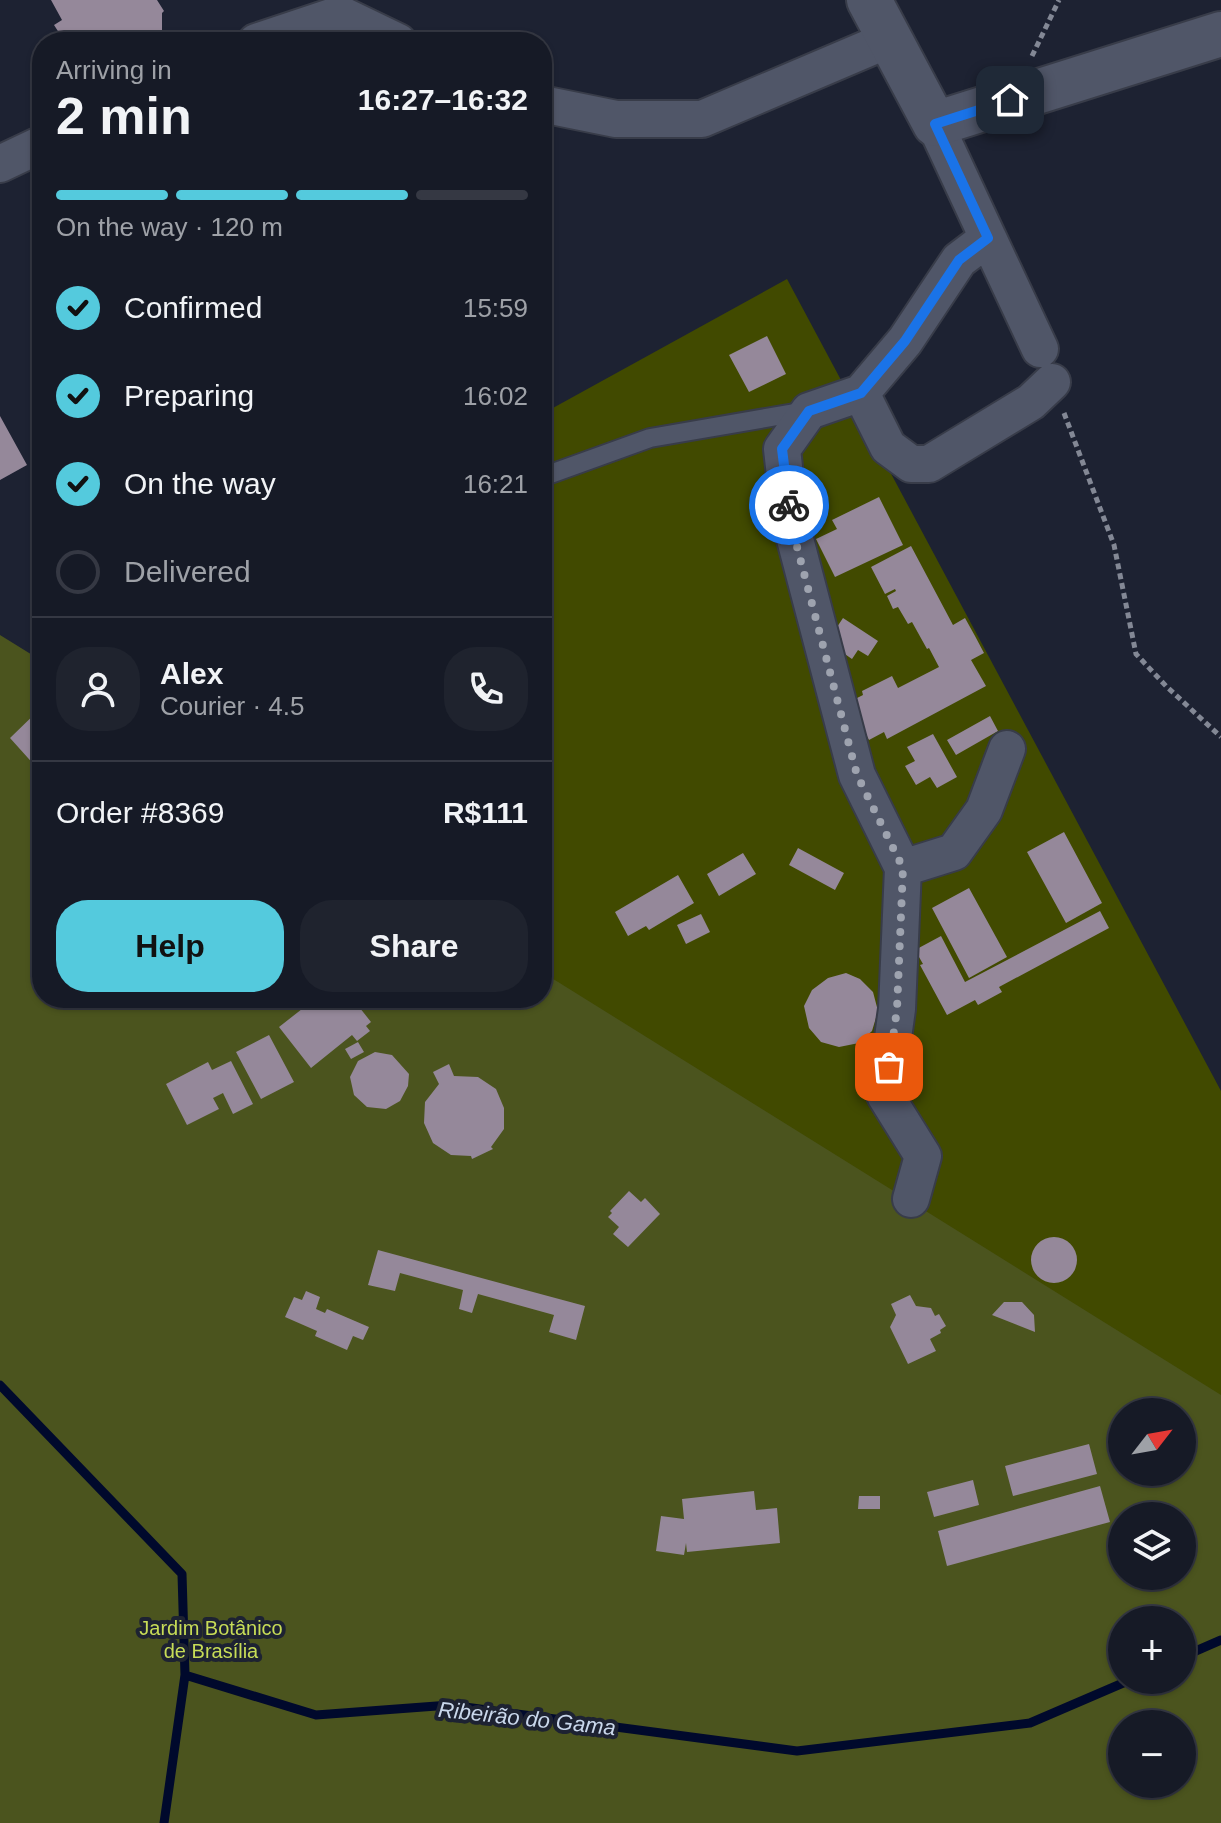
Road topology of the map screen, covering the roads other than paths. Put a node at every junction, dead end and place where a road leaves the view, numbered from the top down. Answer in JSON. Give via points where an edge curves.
{"nodes":[{"id":1,"x":869,"y":0,"type":"edge"},
{"id":2,"x":286,"y":32,"type":"edge"},
{"id":3,"x":377,"y":32,"type":"edge"},
{"id":4,"x":1221,"y":34,"type":"edge"},
{"id":5,"x":890,"y":39,"type":"junction"},
{"id":6,"x":552,"y":106,"type":"edge"},
{"id":7,"x":935,"y":124,"type":"junction"},
{"id":8,"x":32,"y":149,"type":"edge"},
{"id":9,"x":0,"y":164,"type":"edge"},
{"id":10,"x":988,"y":238,"type":"junction"},
{"id":11,"x":861,"y":393,"type":"junction"},
{"id":12,"x":809,"y":411,"type":"junction"},
{"id":13,"x":552,"y":473,"type":"edge"},
{"id":14,"x":1007,"y":749,"type":"dead end"},
{"id":15,"x":903,"y":868,"type":"junction"},
{"id":16,"x":911,"y":1199,"type":"dead end"}],
"edges":[{"from":1,"to":5,"type":"street"},
{"from":2,"to":3,"type":"street","via":[[340,14]]},
{"from":4,"to":7,"type":"street"},
{"from":5,"to":6,"type":"street","via":[[702,119],[616,119]]},
{"from":5,"to":7,"type":"street"},
{"from":7,"to":10,"type":"street"},
{"from":8,"to":9,"type":"street"},
{"from":10,"to":11,"type":"street","via":[[959,260],[905,341]]},
{"from":10,"to":11,"type":"street","via":[[1046,366],[1031,402],[929,464],[911,464],[888,447]]},
{"from":11,"to":12,"type":"street"},
{"from":12,"to":13,"type":"lane","via":[[650,438]]},
{"from":12,"to":15,"type":"street","via":[[782,449],[790,520],[857,775]]},
{"from":14,"to":15,"type":"street","via":[[984,810],[954,852]]},
{"from":15,"to":16,"type":"street","via":[[897,1009],[885,1095],[923,1156]]}]}
